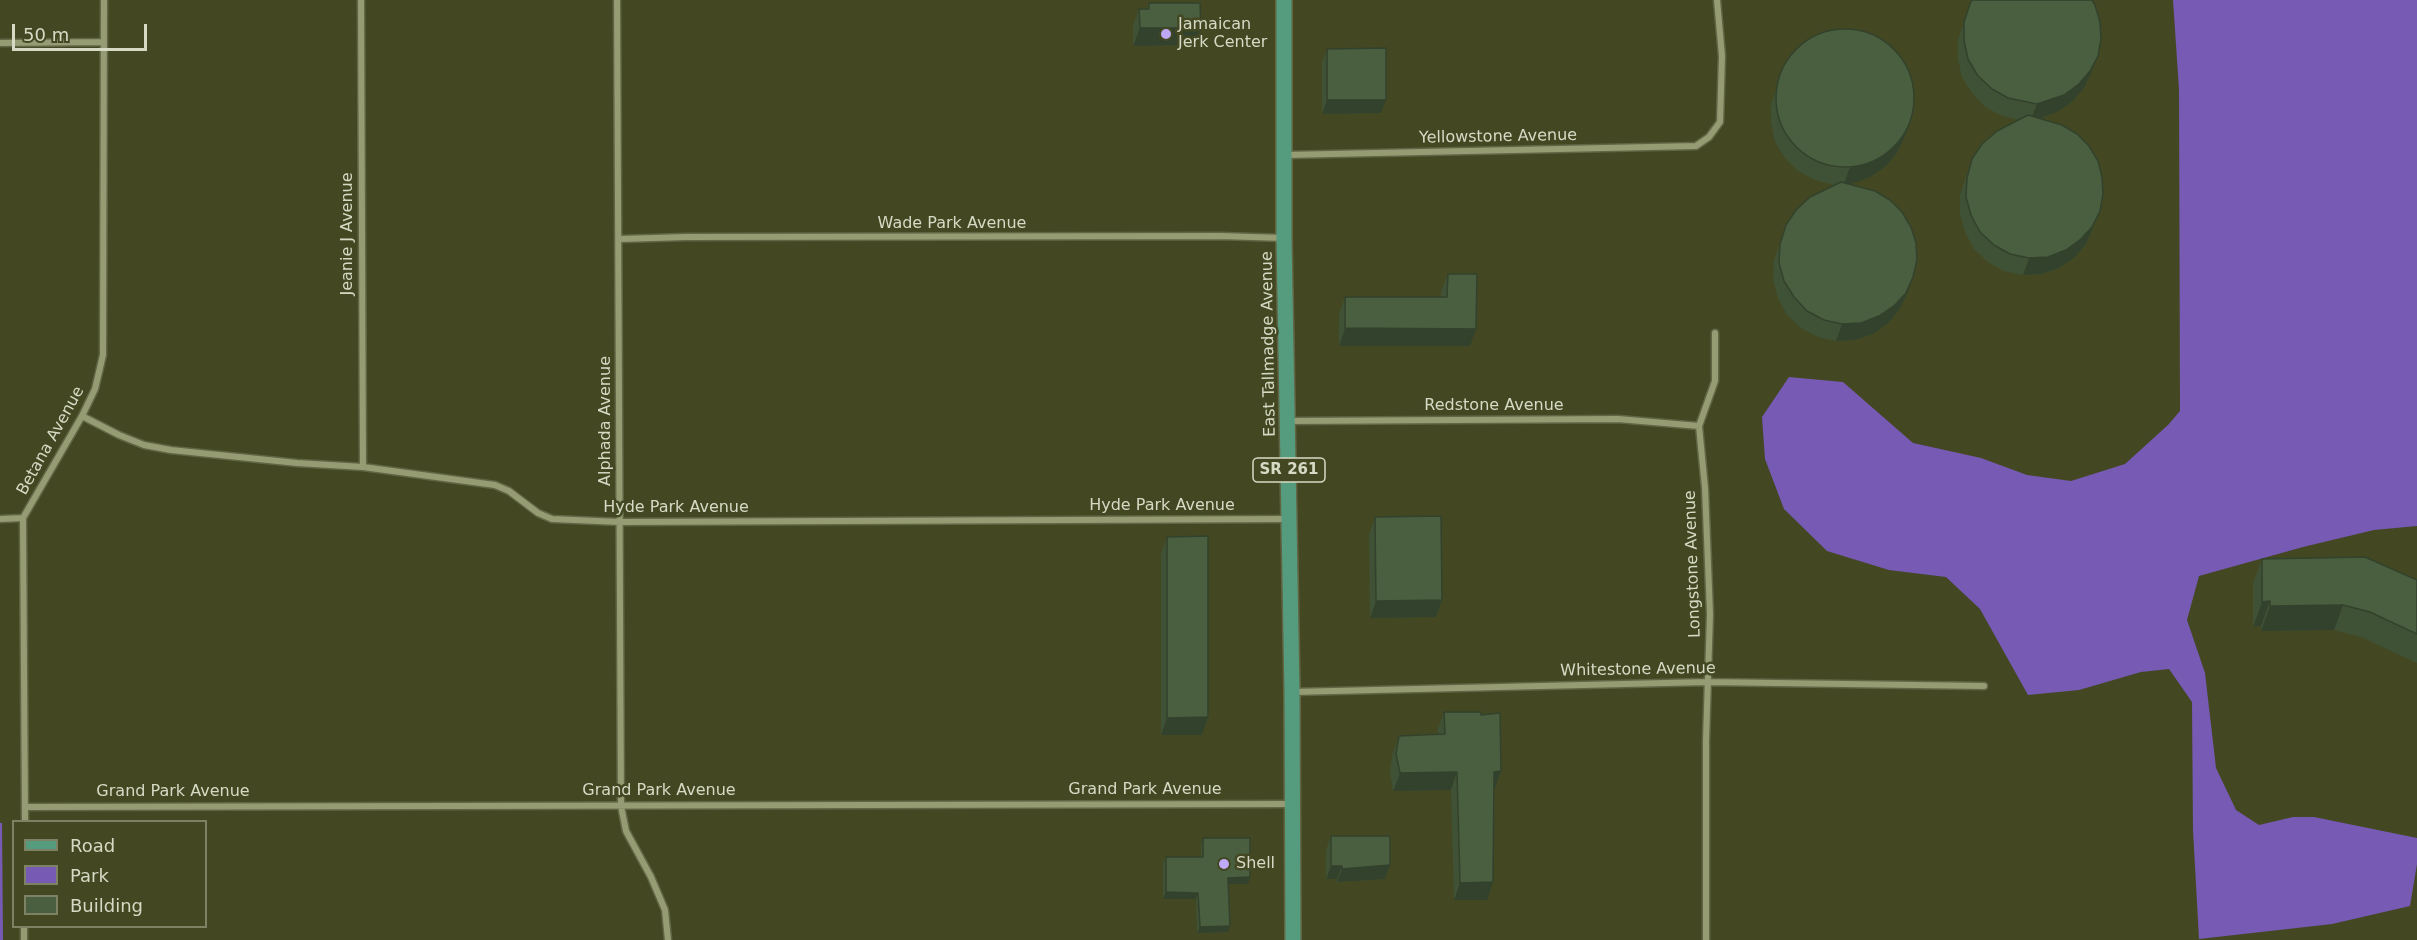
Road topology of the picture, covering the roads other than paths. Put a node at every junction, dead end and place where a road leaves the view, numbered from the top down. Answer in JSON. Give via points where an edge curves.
{"nodes":[{"id":1,"x":104,"y":0,"type":"edge"},
{"id":2,"x":361,"y":0,"type":"edge"},
{"id":3,"x":617,"y":0,"type":"edge"},
{"id":4,"x":1284,"y":0,"type":"edge"},
{"id":5,"x":1717,"y":0,"type":"edge"},
{"id":6,"x":104,"y":42,"type":"junction"},
{"id":7,"x":0,"y":43,"type":"edge"},
{"id":8,"x":1285,"y":155,"type":"junction"},
{"id":9,"x":1284,"y":238,"type":"junction"},
{"id":10,"x":620,"y":239,"type":"junction"},
{"id":11,"x":1714,"y":333,"type":"dead end"},
{"id":12,"x":82,"y":416,"type":"junction"},
{"id":13,"x":1289,"y":421,"type":"junction"},
{"id":14,"x":1699,"y":426,"type":"junction"},
{"id":15,"x":363,"y":467,"type":"junction"},
{"id":16,"x":23,"y":518,"type":"junction"},
{"id":17,"x":0,"y":519,"type":"edge"},
{"id":18,"x":1289,"y":519,"type":"junction"},
{"id":19,"x":620,"y":522,"type":"junction"},
{"id":20,"x":1707,"y":682,"type":"junction"},
{"id":21,"x":1984,"y":686,"type":"dead end"},
{"id":22,"x":1293,"y":692,"type":"junction"},
{"id":23,"x":1292,"y":804,"type":"junction"},
{"id":24,"x":621,"y":806,"type":"junction"},
{"id":25,"x":26,"y":807,"type":"junction"},
{"id":26,"x":25,"y":820,"type":"edge"},
{"id":27,"x":668,"y":940,"type":"edge"},
{"id":28,"x":1293,"y":940,"type":"edge"},
{"id":29,"x":1706,"y":940,"type":"edge"}],
"edges":[{"from":1,"to":6,"type":"street","name":"Betana Avenue"},
{"from":2,"to":15,"type":"street","name":"Jeanie J Avenue"},
{"from":3,"to":10,"type":"street","name":"Alphada Avenue"},
{"from":4,"to":8,"type":"main road","name":"East Tallmadge Avenue","number":"SR 261"},
{"from":5,"to":8,"type":"street","name":"Yellowstone Avenue","via":[[1722,56],[1720,122],[1696,146]]},
{"from":6,"to":7,"type":"street"},
{"from":6,"to":12,"type":"street","name":"Betana Avenue","via":[[104,355],[95,389]]},
{"from":8,"to":9,"type":"main road","name":"East Tallmadge Avenue","number":"SR 261"},
{"from":9,"to":10,"type":"street","name":"Wade Park Avenue"},
{"from":9,"to":13,"type":"main road","name":"East Tallmadge Avenue","number":"SR 261"},
{"from":10,"to":19,"type":"street","name":"Alphada Avenue"},
{"from":11,"to":14,"type":"street","name":"Longstone Avenue","via":[[1715,381]]},
{"from":12,"to":15,"type":"street","name":"Hyde Park Avenue","via":[[144,445]]},
{"from":12,"to":16,"type":"street","name":"Betana Avenue"},
{"from":13,"to":14,"type":"street","name":"Redstone Avenue","via":[[1618,419]]},
{"from":13,"to":18,"type":"main road","name":"East Tallmadge Avenue","number":"SR 261"},
{"from":14,"to":20,"type":"street","name":"Longstone Avenue","via":[[1710,614]]},
{"from":15,"to":19,"type":"street","name":"Hyde Park Avenue","via":[[495,485],[552,519]]},
{"from":16,"to":17,"type":"street"},
{"from":16,"to":25,"type":"street","name":"Betana Avenue"},
{"from":18,"to":19,"type":"street","name":"Hyde Park Avenue"},
{"from":18,"to":22,"type":"main road","name":"East Tallmadge Avenue","number":"SR 261"},
{"from":19,"to":24,"type":"street","name":"Alphada Avenue"},
{"from":20,"to":21,"type":"street","name":"Whitestone Avenue"},
{"from":20,"to":22,"type":"street","name":"Whitestone Avenue"},
{"from":20,"to":29,"type":"street","name":"Longstone Avenue"},
{"from":22,"to":23,"type":"main road","name":"East Tallmadge Avenue","number":"SR 261"},
{"from":23,"to":24,"type":"street","name":"Grand Park Avenue"},
{"from":23,"to":28,"type":"main road","name":"East Tallmadge Avenue","number":"SR 261"},
{"from":24,"to":25,"type":"street","name":"Grand Park Avenue"},
{"from":24,"to":27,"type":"street","name":"Alphada Avenue","via":[[626,831],[665,910]]},
{"from":25,"to":26,"type":"street","name":"Betana Avenue"}]}
